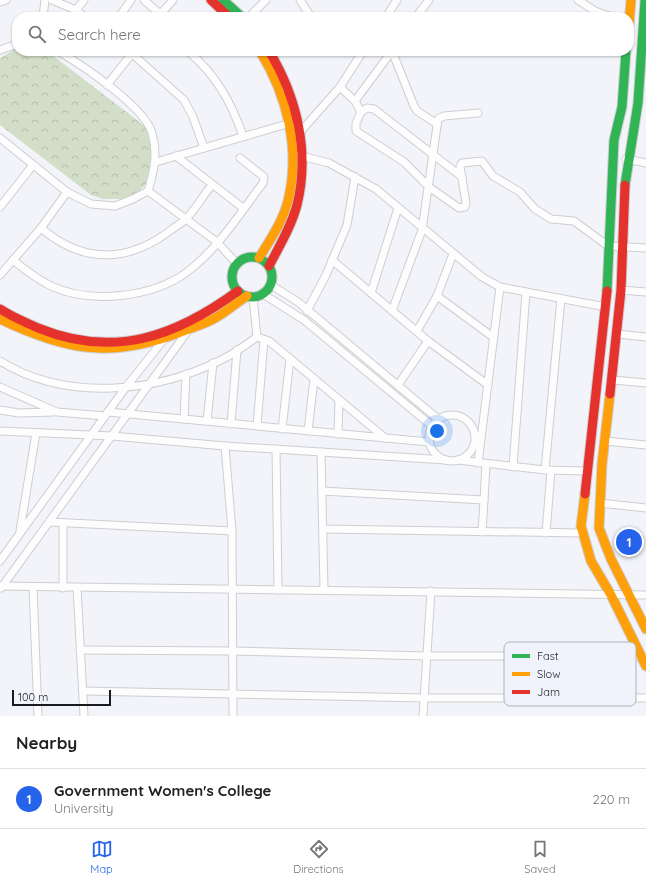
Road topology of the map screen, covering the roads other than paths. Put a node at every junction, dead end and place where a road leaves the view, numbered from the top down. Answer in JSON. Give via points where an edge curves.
{"nodes":[{"id":1,"x":6,"y":0,"type":"edge"},
{"id":2,"x":45,"y":0,"type":"edge"},
{"id":3,"x":52,"y":0,"type":"edge"},
{"id":4,"x":84,"y":0,"type":"edge"},
{"id":5,"x":131,"y":0,"type":"edge"},
{"id":6,"x":144,"y":0,"type":"edge"},
{"id":7,"x":173,"y":0,"type":"edge"},
{"id":8,"x":211,"y":0,"type":"edge"},
{"id":9,"x":223,"y":0,"type":"edge"},
{"id":10,"x":266,"y":0,"type":"edge"},
{"id":11,"x":300,"y":0,"type":"edge"},
{"id":12,"x":397,"y":0,"type":"edge"},
{"id":13,"x":429,"y":0,"type":"edge"},
{"id":14,"x":578,"y":0,"type":"edge"},
{"id":15,"x":631,"y":0,"type":"edge"},
{"id":16,"x":645,"y":0,"type":"edge"},
{"id":17,"x":0,"y":2,"type":"edge"},
{"id":18,"x":76,"y":10,"type":"junction"},
{"id":19,"x":44,"y":12,"type":"edge"},
{"id":20,"x":79,"y":12,"type":"edge"},
{"id":21,"x":123,"y":12,"type":"edge"},
{"id":22,"x":155,"y":12,"type":"edge"},
{"id":23,"x":162,"y":12,"type":"edge"},
{"id":24,"x":224,"y":12,"type":"edge"},
{"id":25,"x":236,"y":12,"type":"edge"},
{"id":26,"x":255,"y":12,"type":"edge"},
{"id":27,"x":308,"y":12,"type":"edge"},
{"id":28,"x":389,"y":12,"type":"edge"},
{"id":29,"x":420,"y":12,"type":"edge"},
{"id":30,"x":595,"y":12,"type":"edge"},
{"id":31,"x":630,"y":12,"type":"edge"},
{"id":32,"x":645,"y":19,"type":"edge"},
{"id":33,"x":12,"y":46,"type":"edge"},
{"id":34,"x":644,"y":48,"type":"edge"},
{"id":35,"x":0,"y":50,"type":"edge"},
{"id":36,"x":65,"y":56,"type":"edge"},
{"id":37,"x":129,"y":56,"type":"edge"},
{"id":38,"x":136,"y":56,"type":"edge"},
{"id":39,"x":194,"y":56,"type":"edge"},
{"id":40,"x":263,"y":56,"type":"edge"},
{"id":41,"x":272,"y":56,"type":"edge"},
{"id":42,"x":360,"y":56,"type":"edge"},
{"id":43,"x":388,"y":56,"type":"edge"},
{"id":44,"x":394,"y":56,"type":"edge"},
{"id":45,"x":626,"y":56,"type":"edge"},
{"id":46,"x":107,"y":85,"type":"junction"},
{"id":47,"x":340,"y":87,"type":"junction"},
{"id":48,"x":355,"y":101,"type":"junction"},
{"id":49,"x":361,"y":112,"type":"junction"},
{"id":50,"x":478,"y":113,"type":"dead end"},
{"id":51,"x":294,"y":121,"type":"junction"},
{"id":52,"x":437,"y":124,"type":"junction"},
{"id":53,"x":301,"y":131,"type":"junction"},
{"id":54,"x":244,"y":136,"type":"junction"},
{"id":55,"x":0,"y":138,"type":"edge"},
{"id":56,"x":204,"y":148,"type":"junction"},
{"id":57,"x":297,"y":154,"type":"junction"},
{"id":58,"x":176,"y":156,"type":"junction"},
{"id":59,"x":434,"y":156,"type":"junction"},
{"id":60,"x":240,"y":158,"type":"dead end"},
{"id":61,"x":626,"y":159,"type":"junction"},
{"id":62,"x":156,"y":162,"type":"junction"},
{"id":63,"x":646,"y":163,"type":"edge"},
{"id":64,"x":33,"y":165,"type":"junction"},
{"id":65,"x":355,"y":177,"type":"junction"},
{"id":66,"x":462,"y":177,"type":"junction"},
{"id":67,"x":212,"y":184,"type":"junction"},
{"id":68,"x":429,"y":187,"type":"junction"},
{"id":69,"x":148,"y":191,"type":"junction"},
{"id":70,"x":68,"y":192,"type":"junction"},
{"id":71,"x":0,"y":207,"type":"edge"},
{"id":72,"x":243,"y":208,"type":"junction"},
{"id":73,"x":398,"y":208,"type":"junction"},
{"id":74,"x":186,"y":219,"type":"junction"},
{"id":75,"x":41,"y":228,"type":"junction"},
{"id":76,"x":422,"y":230,"type":"junction"},
{"id":77,"x":217,"y":242,"type":"junction"},
{"id":78,"x":608,"y":246,"type":"junction"},
{"id":79,"x":623,"y":246,"type":"junction"},
{"id":80,"x":646,"y":248,"type":"edge"},
{"id":81,"x":453,"y":254,"type":"junction"},
{"id":82,"x":259,"y":258,"type":"junction"},
{"id":83,"x":13,"y":260,"type":"junction"},
{"id":84,"x":332,"y":260,"type":"junction"},
{"id":85,"x":237,"y":264,"type":"junction"},
{"id":86,"x":270,"y":266,"type":"junction"},
{"id":87,"x":0,"y":275,"type":"edge"},
{"id":88,"x":271,"y":285,"type":"junction"},
{"id":89,"x":500,"y":287,"type":"junction"},
{"id":90,"x":621,"y":290,"type":"junction"},
{"id":91,"x":526,"y":292,"type":"junction"},
{"id":92,"x":646,"y":292,"type":"edge"},
{"id":93,"x":371,"y":293,"type":"junction"},
{"id":94,"x":263,"y":294,"type":"junction"},
{"id":95,"x":246,"y":295,"type":"junction"},
{"id":96,"x":437,"y":296,"type":"junction"},
{"id":97,"x":561,"y":298,"type":"junction"},
{"id":98,"x":606,"y":306,"type":"junction"},
{"id":99,"x":0,"y":309,"type":"edge"},
{"id":100,"x":307,"y":311,"type":"junction"},
{"id":101,"x":392,"y":311,"type":"junction"},
{"id":102,"x":197,"y":318,"type":"junction"},
{"id":103,"x":0,"y":319,"type":"edge"},
{"id":104,"x":172,"y":328,"type":"junction"},
{"id":105,"x":190,"y":329,"type":"junction"},
{"id":106,"x":417,"y":331,"type":"junction"},
{"id":107,"x":617,"y":334,"type":"junction"},
{"id":108,"x":646,"y":337,"type":"edge"},
{"id":109,"x":256,"y":338,"type":"junction"},
{"id":110,"x":493,"y":338,"type":"junction"},
{"id":111,"x":164,"y":340,"type":"junction"},
{"id":112,"x":264,"y":340,"type":"junction"},
{"id":113,"x":428,"y":341,"type":"junction"},
{"id":114,"x":237,"y":350,"type":"junction"},
{"id":115,"x":290,"y":359,"type":"junction"},
{"id":116,"x":0,"y":361,"type":"edge"},
{"id":117,"x":213,"y":363,"type":"junction"},
{"id":118,"x":186,"y":374,"type":"junction"},
{"id":119,"x":314,"y":379,"type":"junction"},
{"id":120,"x":613,"y":380,"type":"junction"},
{"id":121,"x":646,"y":383,"type":"edge"},
{"id":122,"x":148,"y":384,"type":"junction"},
{"id":123,"x":398,"y":385,"type":"junction"},
{"id":124,"x":488,"y":385,"type":"junction"},
{"id":125,"x":0,"y":387,"type":"edge"},
{"id":126,"x":126,"y":387,"type":"junction"},
{"id":127,"x":339,"y":400,"type":"junction"},
{"id":128,"x":0,"y":410,"type":"edge"},
{"id":129,"x":57,"y":412,"type":"junction"},
{"id":130,"x":107,"y":414,"type":"junction"},
{"id":131,"x":128,"y":414,"type":"junction"},
{"id":132,"x":184,"y":419,"type":"junction"},
{"id":133,"x":438,"y":419,"type":"junction"},
{"id":134,"x":207,"y":421,"type":"junction"},
{"id":135,"x":231,"y":424,"type":"junction"},
{"id":136,"x":257,"y":426,"type":"junction"},
{"id":137,"x":432,"y":426,"type":"junction"},
{"id":138,"x":282,"y":428,"type":"junction"},
{"id":139,"x":0,"y":431,"type":"edge"},
{"id":140,"x":308,"y":431,"type":"junction"},
{"id":141,"x":36,"y":433,"type":"junction"},
{"id":142,"x":338,"y":434,"type":"junction"},
{"id":143,"x":91,"y":436,"type":"junction"},
{"id":144,"x":112,"y":436,"type":"junction"},
{"id":145,"x":385,"y":438,"type":"junction"},
{"id":146,"x":605,"y":441,"type":"junction"},
{"id":147,"x":429,"y":442,"type":"junction"},
{"id":148,"x":646,"y":445,"type":"edge"},
{"id":149,"x":225,"y":446,"type":"junction"},
{"id":150,"x":276,"y":450,"type":"junction"},
{"id":151,"x":321,"y":452,"type":"junction"},
{"id":152,"x":446,"y":460,"type":"junction"},
{"id":153,"x":456,"y":460,"type":"junction"},
{"id":154,"x":482,"y":464,"type":"junction"},
{"id":155,"x":513,"y":467,"type":"junction"},
{"id":156,"x":548,"y":470,"type":"junction"},
{"id":157,"x":587,"y":471,"type":"junction"},
{"id":158,"x":322,"y":491,"type":"junction"},
{"id":159,"x":484,"y":500,"type":"junction"},
{"id":160,"x":600,"y":503,"type":"junction"},
{"id":161,"x":646,"y":508,"type":"edge"},
{"id":162,"x":49,"y":522,"type":"junction"},
{"id":163,"x":63,"y":523,"type":"junction"},
{"id":164,"x":323,"y":529,"type":"junction"},
{"id":165,"x":232,"y":531,"type":"junction"},
{"id":166,"x":482,"y":532,"type":"junction"},
{"id":167,"x":546,"y":533,"type":"junction"},
{"id":168,"x":582,"y":533,"type":"junction"},
{"id":169,"x":20,"y":534,"type":"junction"},
{"id":170,"x":0,"y":561,"type":"edge"},
{"id":171,"x":1,"y":587,"type":"edge"},
{"id":172,"x":33,"y":587,"type":"junction"},
{"id":173,"x":63,"y":588,"type":"junction"},
{"id":174,"x":77,"y":588,"type":"junction"},
{"id":175,"x":233,"y":590,"type":"junction"},
{"id":176,"x":278,"y":590,"type":"junction"},
{"id":177,"x":324,"y":590,"type":"junction"},
{"id":178,"x":431,"y":591,"type":"junction"},
{"id":179,"x":611,"y":595,"type":"junction"},
{"id":180,"x":630,"y":595,"type":"junction"},
{"id":181,"x":646,"y":595,"type":"edge"},
{"id":182,"x":646,"y":629,"type":"edge"},
{"id":183,"x":635,"y":642,"type":"edge"},
{"id":184,"x":636,"y":644,"type":"edge"},
{"id":185,"x":80,"y":650,"type":"junction"},
{"id":186,"x":232,"y":651,"type":"junction"},
{"id":187,"x":426,"y":656,"type":"junction"},
{"id":188,"x":504,"y":656,"type":"edge"},
{"id":189,"x":636,"y":656,"type":"edge"},
{"id":190,"x":642,"y":656,"type":"junction"},
{"id":191,"x":646,"y":666,"type":"edge"},
{"id":192,"x":83,"y":691,"type":"junction"},
{"id":193,"x":233,"y":694,"type":"junction"},
{"id":194,"x":424,"y":698,"type":"junction"},
{"id":195,"x":504,"y":698,"type":"edge"},
{"id":196,"x":38,"y":716,"type":"edge"},
{"id":197,"x":84,"y":716,"type":"edge"},
{"id":198,"x":233,"y":716,"type":"edge"},
{"id":199,"x":422,"y":716,"type":"edge"}],
"edges":[{"from":1,"to":17,"type":"street"},
{"from":2,"to":19,"type":"street"},
{"from":3,"to":18,"type":"street"},
{"from":4,"to":18,"type":"street"},
{"from":5,"to":21,"type":"street"},
{"from":6,"to":22,"type":"street"},
{"from":7,"to":23,"type":"street"},
{"from":8,"to":24,"type":"street"},
{"from":9,"to":25,"type":"street"},
{"from":10,"to":26,"type":"street"},
{"from":11,"to":27,"type":"street"},
{"from":12,"to":28,"type":"street"},
{"from":13,"to":29,"type":"street"},
{"from":14,"to":30,"type":"street"},
{"from":15,"to":31,"type":"street"},
{"from":16,"to":32,"type":"street"},
{"from":18,"to":20,"type":"street"},
{"from":32,"to":34,"type":"street"},
{"from":33,"to":35,"type":"street"},
{"from":34,"to":61,"type":"street","via":[[638,103]]},
{"from":36,"to":46,"type":"street"},
{"from":37,"to":46,"type":"street"},
{"from":38,"to":56,"type":"street","via":[[184,100]]},
{"from":39,"to":54,"type":"street","via":[[218,82],[231,103]]},
{"from":40,"to":51,"type":"street","via":[[278,82]]},
{"from":41,"to":51,"type":"street","via":[[287,81]]},
{"from":42,"to":47,"type":"street"},
{"from":43,"to":48,"type":"street"},
{"from":44,"to":52,"type":"street","via":[[417,111]]},
{"from":45,"to":78,"type":"street","via":[[622,107],[614,140]]},
{"from":46,"to":62,"type":"street","via":[[147,122],[153,134]]},
{"from":47,"to":48,"type":"street"},
{"from":47,"to":53,"type":"street"},
{"from":48,"to":49,"type":"street"},
{"from":49,"to":59,"type":"street","via":[[368,108],[374,109]]},
{"from":49,"to":68,"type":"street","via":[[356,123],[356,131],[404,162]]},
{"from":50,"to":52,"type":"street","via":[[444,116],[438,119]]},
{"from":51,"to":53,"type":"street"},
{"from":51,"to":54,"type":"street"},
{"from":51,"to":57,"type":"street"},
{"from":52,"to":59,"type":"street"},
{"from":53,"to":57,"type":"street"},
{"from":54,"to":56,"type":"street"},
{"from":55,"to":64,"type":"street"},
{"from":56,"to":58,"type":"street"},
{"from":57,"to":65,"type":"street","via":[[329,163]]},
{"from":57,"to":82,"type":"street","via":[[288,201],[276,229]]},
{"from":57,"to":86,"type":"street","via":[[297,206]]},
{"from":58,"to":62,"type":"street"},
{"from":58,"to":67,"type":"street"},
{"from":59,"to":66,"type":"street"},
{"from":59,"to":68,"type":"street"},
{"from":60,"to":72,"type":"street","via":[[264,176],[263,183]]},
{"from":61,"to":63,"type":"street"},
{"from":61,"to":79,"type":"street"},
{"from":62,"to":69,"type":"street"},
{"from":64,"to":70,"type":"street"},
{"from":64,"to":71,"type":"street"},
{"from":65,"to":73,"type":"street","via":[[376,189]]},
{"from":65,"to":84,"type":"street","via":[[347,225]]},
{"from":66,"to":68,"type":"street","via":[[466,203],[462,208],[458,208]]},
{"from":66,"to":78,"type":"street","via":[[462,163],[482,162],[493,176],[520,192],[536,209],[551,219],[574,221]]},
{"from":67,"to":72,"type":"street"},
{"from":67,"to":74,"type":"street"},
{"from":68,"to":76,"type":"street"},
{"from":69,"to":70,"type":"street","via":[[115,206],[91,204]]},
{"from":69,"to":74,"type":"street"},
{"from":70,"to":75,"type":"street"},
{"from":72,"to":77,"type":"street"},
{"from":73,"to":76,"type":"street"},
{"from":73,"to":93,"type":"street"},
{"from":74,"to":75,"type":"street","via":[[159,239],[133,252],[105,256],[80,252],[55,240]]},
{"from":74,"to":77,"type":"street"},
{"from":75,"to":83,"type":"street"},
{"from":76,"to":81,"type":"street"},
{"from":76,"to":101,"type":"street"},
{"from":77,"to":83,"type":"street","via":[[187,273],[166,285],[116,297],[94,296],[51,286]]},
{"from":77,"to":85,"type":"street"},
{"from":78,"to":79,"type":"street"},
{"from":78,"to":98,"type":"street"},
{"from":79,"to":80,"type":"street"},
{"from":79,"to":90,"type":"street"},
{"from":81,"to":89,"type":"street","via":[[482,277]]},
{"from":81,"to":96,"type":"street"},
{"from":82,"to":85,"type":"street","via":[[251,257]]},
{"from":82,"to":86,"type":"street"},
{"from":83,"to":87,"type":"street"},
{"from":84,"to":93,"type":"street"},
{"from":84,"to":100,"type":"street"},
{"from":85,"to":95,"type":"street","via":[[232,275],[235,286]]},
{"from":86,"to":88,"type":"street"},
{"from":88,"to":94,"type":"street"},
{"from":88,"to":100,"type":"street"},
{"from":89,"to":91,"type":"street"},
{"from":89,"to":110,"type":"street"},
{"from":90,"to":92,"type":"street"},
{"from":90,"to":107,"type":"street"},
{"from":91,"to":97,"type":"street"},
{"from":91,"to":155,"type":"street"},
{"from":93,"to":101,"type":"street"},
{"from":94,"to":95,"type":"street"},
{"from":94,"to":137,"type":"street","via":[[304,320]]},
{"from":95,"to":102,"type":"street","via":[[221,304]]},
{"from":95,"to":105,"type":"street","via":[[216,318]]},
{"from":95,"to":109,"type":"street"},
{"from":96,"to":106,"type":"street"},
{"from":96,"to":110,"type":"street"},
{"from":97,"to":98,"type":"street"},
{"from":97,"to":156,"type":"street"},
{"from":98,"to":157,"type":"street"},
{"from":99,"to":104,"type":"street","via":[[48,332],[93,343],[142,338]]},
{"from":100,"to":123,"type":"street"},
{"from":101,"to":106,"type":"street"},
{"from":102,"to":104,"type":"street"},
{"from":102,"to":105,"type":"street"},
{"from":103,"to":111,"type":"street","via":[[26,332],[68,346],[117,349]]},
{"from":104,"to":111,"type":"street"},
{"from":105,"to":111,"type":"street"},
{"from":105,"to":122,"type":"street"},
{"from":106,"to":113,"type":"street"},
{"from":107,"to":108,"type":"street"},
{"from":107,"to":120,"type":"street"},
{"from":109,"to":112,"type":"street"},
{"from":109,"to":114,"type":"street"},
{"from":110,"to":124,"type":"street"},
{"from":111,"to":126,"type":"street"},
{"from":112,"to":115,"type":"street","via":[[269,341]]},
{"from":112,"to":136,"type":"street"},
{"from":113,"to":123,"type":"street"},
{"from":113,"to":124,"type":"street"},
{"from":114,"to":117,"type":"street"},
{"from":114,"to":135,"type":"street"},
{"from":115,"to":119,"type":"street"},
{"from":115,"to":138,"type":"street"},
{"from":116,"to":126,"type":"street","via":[[13,369],[50,382],[92,388]]},
{"from":117,"to":118,"type":"street"},
{"from":117,"to":134,"type":"street"},
{"from":118,"to":122,"type":"street"},
{"from":118,"to":132,"type":"street"},
{"from":119,"to":127,"type":"street"},
{"from":119,"to":140,"type":"street"},
{"from":120,"to":121,"type":"street"},
{"from":120,"to":146,"type":"street"},
{"from":122,"to":126,"type":"street"},
{"from":122,"to":131,"type":"street"},
{"from":123,"to":133,"type":"street"},
{"from":124,"to":154,"type":"street"},
{"from":125,"to":129,"type":"street"},
{"from":126,"to":130,"type":"street"},
{"from":127,"to":142,"type":"street"},
{"from":127,"to":145,"type":"street"},
{"from":128,"to":129,"type":"street","via":[[19,413]]},
{"from":129,"to":130,"type":"street"},
{"from":130,"to":131,"type":"street"},
{"from":130,"to":143,"type":"street"},
{"from":131,"to":132,"type":"street"},
{"from":131,"to":144,"type":"street"},
{"from":132,"to":134,"type":"street"},
{"from":133,"to":137,"type":"street"},
{"from":133,"to":153,"type":"street","via":[[446,415],[456,415],[471,425],[474,442],[468,454]]},
{"from":134,"to":135,"type":"street"},
{"from":135,"to":136,"type":"street"},
{"from":136,"to":138,"type":"street"},
{"from":137,"to":147,"type":"street"},
{"from":138,"to":140,"type":"street"},
{"from":139,"to":141,"type":"street"},
{"from":140,"to":142,"type":"street"},
{"from":141,"to":143,"type":"street"},
{"from":141,"to":169,"type":"street"},
{"from":142,"to":145,"type":"street"},
{"from":143,"to":144,"type":"street"},
{"from":143,"to":169,"type":"street"},
{"from":144,"to":149,"type":"street"},
{"from":144,"to":162,"type":"street"},
{"from":145,"to":147,"type":"street"},
{"from":146,"to":148,"type":"street"},
{"from":146,"to":160,"type":"street"},
{"from":147,"to":152,"type":"street","via":[[432,450]]},
{"from":149,"to":150,"type":"street"},
{"from":149,"to":165,"type":"street"},
{"from":150,"to":151,"type":"street"},
{"from":150,"to":176,"type":"street"},
{"from":151,"to":152,"type":"street"},
{"from":151,"to":158,"type":"street"},
{"from":152,"to":153,"type":"street"},
{"from":153,"to":154,"type":"street"},
{"from":154,"to":155,"type":"street"},
{"from":154,"to":159,"type":"street"},
{"from":155,"to":156,"type":"street"},
{"from":156,"to":157,"type":"street"},
{"from":156,"to":167,"type":"street"},
{"from":157,"to":168,"type":"street"},
{"from":158,"to":159,"type":"street"},
{"from":158,"to":164,"type":"street"},
{"from":159,"to":166,"type":"street"},
{"from":160,"to":161,"type":"street"},
{"from":160,"to":180,"type":"street","via":[[600,528],[603,540]]},
{"from":162,"to":163,"type":"street"},
{"from":162,"to":171,"type":"street"},
{"from":163,"to":165,"type":"street"},
{"from":163,"to":173,"type":"street"},
{"from":164,"to":166,"type":"street"},
{"from":164,"to":177,"type":"street"},
{"from":165,"to":175,"type":"street"},
{"from":166,"to":167,"type":"street"},
{"from":167,"to":168,"type":"street"},
{"from":168,"to":179,"type":"street","via":[[591,561]]},
{"from":169,"to":170,"type":"street"},
{"from":171,"to":172,"type":"street"},
{"from":172,"to":173,"type":"street"},
{"from":172,"to":196,"type":"street"},
{"from":173,"to":174,"type":"street"},
{"from":174,"to":175,"type":"street"},
{"from":174,"to":185,"type":"street"},
{"from":175,"to":176,"type":"street"},
{"from":175,"to":186,"type":"street"},
{"from":176,"to":177,"type":"street"},
{"from":177,"to":178,"type":"street"},
{"from":178,"to":179,"type":"street"},
{"from":178,"to":187,"type":"street"},
{"from":179,"to":180,"type":"street"},
{"from":179,"to":183,"type":"street"},
{"from":180,"to":181,"type":"street"},
{"from":180,"to":182,"type":"street"},
{"from":184,"to":190,"type":"street"},
{"from":185,"to":186,"type":"street"},
{"from":185,"to":192,"type":"street"},
{"from":186,"to":187,"type":"street"},
{"from":186,"to":193,"type":"street"},
{"from":187,"to":188,"type":"street"},
{"from":187,"to":194,"type":"street"},
{"from":189,"to":190,"type":"street"},
{"from":190,"to":191,"type":"street"},
{"from":192,"to":193,"type":"street"},
{"from":192,"to":197,"type":"street"},
{"from":193,"to":194,"type":"street"},
{"from":193,"to":198,"type":"street"},
{"from":194,"to":195,"type":"street"},
{"from":194,"to":199,"type":"street"}]}
